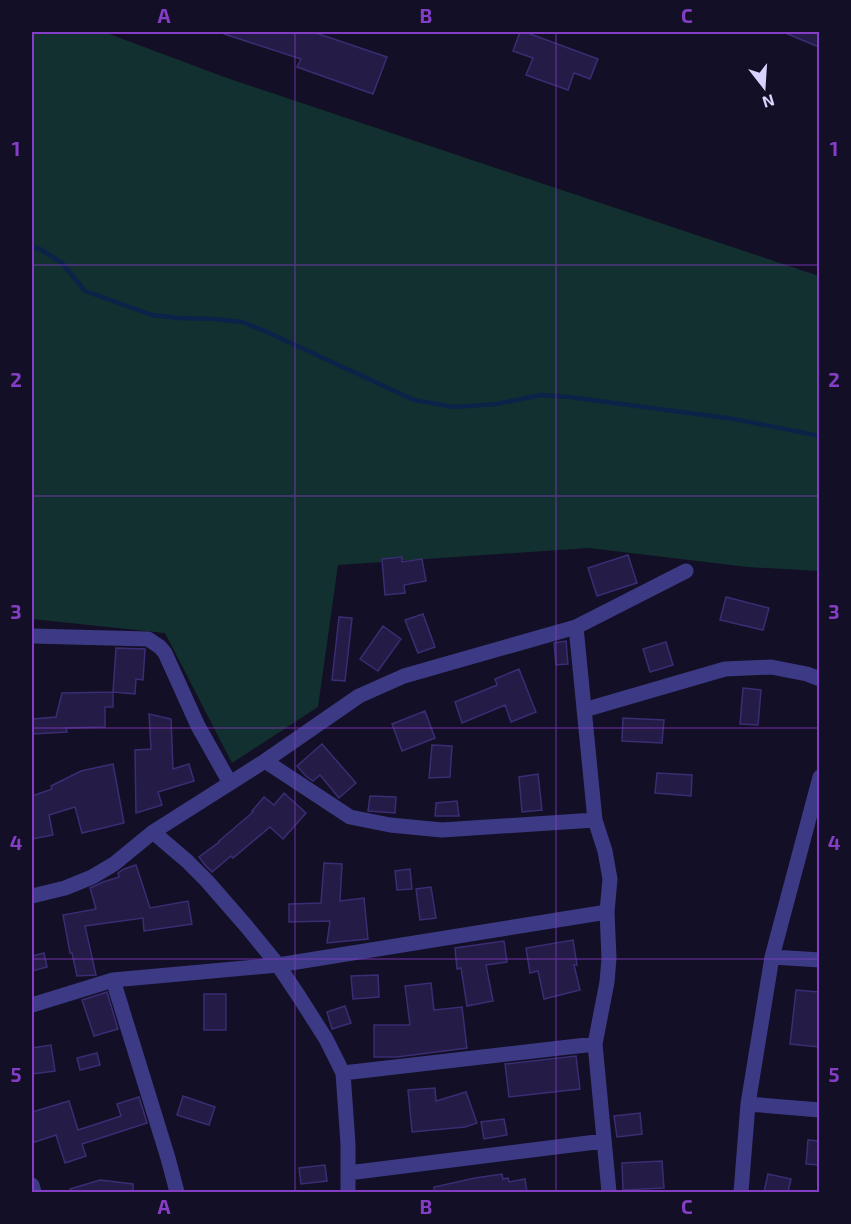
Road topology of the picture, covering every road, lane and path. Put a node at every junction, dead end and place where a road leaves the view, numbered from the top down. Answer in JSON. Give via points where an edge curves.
{"nodes":[{"id":1,"x":686,"y":571,"type":"dead end"},
{"id":2,"x":576,"y":627,"type":"junction"},
{"id":3,"x":32,"y":636,"type":"edge"},
{"id":4,"x":819,"y":679,"type":"edge"},
{"id":5,"x":584,"y":710,"type":"junction"},
{"id":6,"x":265,"y":760,"type":"junction"},
{"id":7,"x":819,"y":777,"type":"edge"},
{"id":8,"x":230,"y":783,"type":"junction"},
{"id":9,"x":595,"y":820,"type":"junction"},
{"id":10,"x":153,"y":832,"type":"junction"},
{"id":11,"x":32,"y":896,"type":"edge"},
{"id":12,"x":607,"y":912,"type":"junction"},
{"id":13,"x":772,"y":957,"type":"junction"},
{"id":14,"x":819,"y":960,"type":"edge"},
{"id":15,"x":278,"y":965,"type":"junction"},
{"id":16,"x":112,"y":981,"type":"junction"},
{"id":17,"x":32,"y":1005,"type":"edge"},
{"id":18,"x":595,"y":1044,"type":"junction"},
{"id":19,"x":343,"y":1073,"type":"junction"},
{"id":20,"x":748,"y":1104,"type":"junction"},
{"id":21,"x":819,"y":1110,"type":"edge"},
{"id":22,"x":604,"y":1141,"type":"junction"},
{"id":23,"x":348,"y":1173,"type":"junction"},
{"id":24,"x":32,"y":1185,"type":"edge"},
{"id":25,"x":34,"y":1192,"type":"edge"},
{"id":26,"x":177,"y":1192,"type":"edge"},
{"id":27,"x":348,"y":1192,"type":"edge"},
{"id":28,"x":609,"y":1192,"type":"edge"},
{"id":29,"x":741,"y":1192,"type":"edge"}],
"edges":[{"from":1,"to":2,"type":"street"},
{"from":2,"to":5,"type":"street"},
{"from":2,"to":6,"type":"street","via":[[404,676],[359,696]]},
{"from":3,"to":8,"type":"street","via":[[154,642],[165,652],[198,726]]},
{"from":4,"to":5,"type":"street","via":[[771,666],[725,669]]},
{"from":5,"to":9,"type":"street"},
{"from":6,"to":8,"type":"street"},
{"from":6,"to":9,"type":"street","via":[[350,817],[390,825],[442,830]]},
{"from":7,"to":13,"type":"street"},
{"from":8,"to":10,"type":"street"},
{"from":9,"to":12,"type":"street","via":[[610,879]]},
{"from":10,"to":11,"type":"street","via":[[92,877]]},
{"from":10,"to":15,"type":"street","via":[[207,881]]},
{"from":12,"to":15,"type":"street"},
{"from":12,"to":18,"type":"street","via":[[607,982]]},
{"from":13,"to":14,"type":"street"},
{"from":13,"to":20,"type":"street"},
{"from":15,"to":16,"type":"street"},
{"from":15,"to":19,"type":"street"},
{"from":16,"to":17,"type":"street"},
{"from":16,"to":26,"type":"street"},
{"from":18,"to":19,"type":"street"},
{"from":18,"to":22,"type":"street"},
{"from":19,"to":23,"type":"street"},
{"from":20,"to":21,"type":"street"},
{"from":20,"to":29,"type":"street"},
{"from":22,"to":23,"type":"street"},
{"from":22,"to":28,"type":"street"},
{"from":23,"to":27,"type":"street"},
{"from":24,"to":25,"type":"street"}]}
